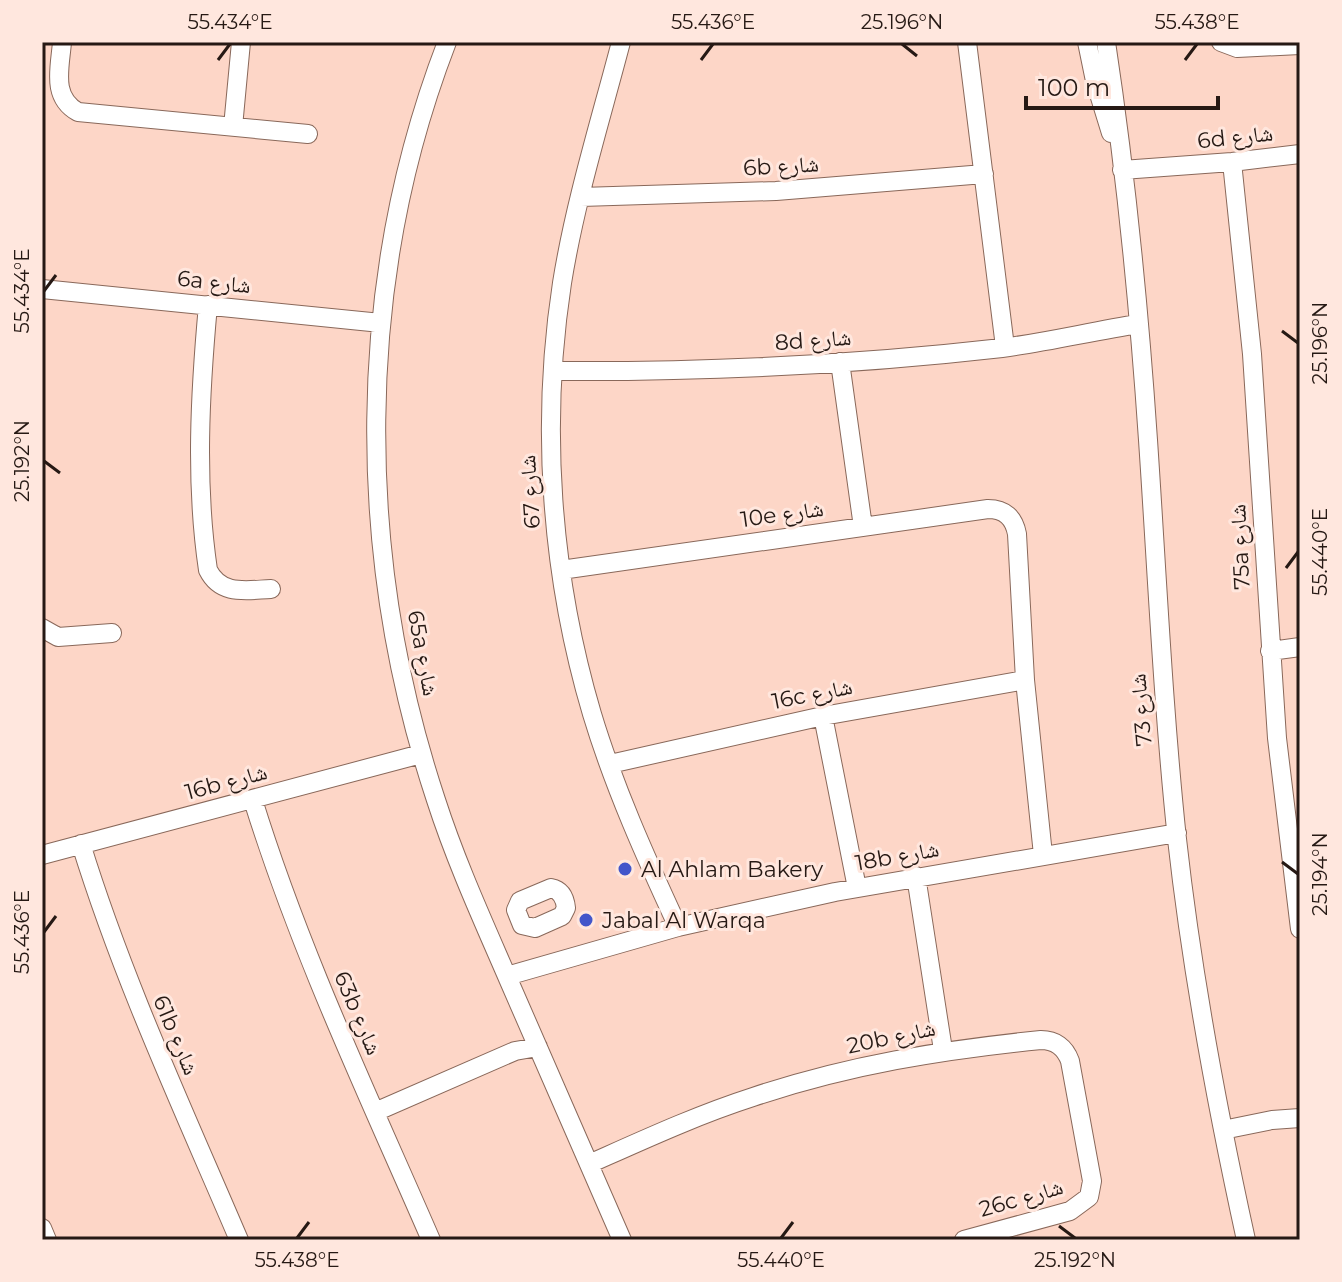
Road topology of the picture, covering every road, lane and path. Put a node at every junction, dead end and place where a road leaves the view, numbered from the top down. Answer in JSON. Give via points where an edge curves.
{"nodes":[{"id":1,"x":62,"y":42,"type":"edge"},
{"id":2,"x":241,"y":42,"type":"edge"},
{"id":3,"x":447,"y":42,"type":"edge"},
{"id":4,"x":621,"y":42,"type":"edge"},
{"id":5,"x":967,"y":42,"type":"edge"},
{"id":6,"x":1087,"y":42,"type":"edge"},
{"id":7,"x":1106,"y":42,"type":"edge"},
{"id":8,"x":1221,"y":42,"type":"edge"},
{"id":9,"x":1300,"y":45,"type":"edge"},
{"id":10,"x":233,"y":127,"type":"junction"},
{"id":11,"x":308,"y":134,"type":"dead end"},
{"id":12,"x":1300,"y":154,"type":"edge"},
{"id":13,"x":1232,"y":162,"type":"junction"},
{"id":14,"x":984,"y":174,"type":"junction"},
{"id":15,"x":1123,"y":174,"type":"junction"},
{"id":16,"x":581,"y":197,"type":"junction"},
{"id":17,"x":42,"y":289,"type":"edge"},
{"id":18,"x":208,"y":305,"type":"junction"},
{"id":19,"x":381,"y":323,"type":"junction"},
{"id":20,"x":1140,"y":328,"type":"junction"},
{"id":21,"x":1005,"y":347,"type":"junction"},
{"id":22,"x":840,"y":362,"type":"junction"},
{"id":23,"x":554,"y":371,"type":"junction"},
{"id":24,"x":863,"y":527,"type":"junction"},
{"id":25,"x":561,"y":570,"type":"junction"},
{"id":26,"x":271,"y":589,"type":"dead end"},
{"id":27,"x":42,"y":628,"type":"edge"},
{"id":28,"x":112,"y":633,"type":"dead end"},
{"id":29,"x":1300,"y":647,"type":"edge"},
{"id":30,"x":1270,"y":651,"type":"junction"},
{"id":31,"x":1025,"y":680,"type":"junction"},
{"id":32,"x":823,"y":716,"type":"junction"},
{"id":33,"x":421,"y":754,"type":"junction"},
{"id":34,"x":610,"y":764,"type":"junction"},
{"id":35,"x":253,"y":800,"type":"junction"},
{"id":36,"x":1293,"y":824,"type":"edge"},
{"id":37,"x":1177,"y":837,"type":"junction"},
{"id":38,"x":81,"y":844,"type":"junction"},
{"id":39,"x":42,"y":855,"type":"edge"},
{"id":40,"x":1043,"y":855,"type":"junction"},
{"id":41,"x":916,"y":876,"type":"junction"},
{"id":42,"x":857,"y":888,"type":"junction"},
{"id":43,"x":517,"y":915,"type":"dead end"},
{"id":44,"x":484,"y":925,"type":"junction"},
{"id":45,"x":678,"y":927,"type":"junction"},
{"id":46,"x":1300,"y":929,"type":"edge"},
{"id":47,"x":507,"y":976,"type":"junction"},
{"id":48,"x":538,"y":1047,"type":"junction"},
{"id":49,"x":943,"y":1050,"type":"junction"},
{"id":50,"x":375,"y":1112,"type":"junction"},
{"id":51,"x":1293,"y":1119,"type":"edge"},
{"id":52,"x":1223,"y":1134,"type":"junction"},
{"id":53,"x":589,"y":1164,"type":"junction"},
{"id":54,"x":1089,"y":1197,"type":"joint"},
{"id":55,"x":42,"y":1228,"type":"edge"},
{"id":56,"x":47,"y":1240,"type":"edge"},
{"id":57,"x":239,"y":1240,"type":"edge"},
{"id":58,"x":431,"y":1240,"type":"edge"},
{"id":59,"x":622,"y":1240,"type":"edge"},
{"id":60,"x":964,"y":1240,"type":"edge"},
{"id":61,"x":1246,"y":1240,"type":"edge"}],
"edges":[{"from":1,"to":10,"type":"street","via":[[59,91],[78,112]]},
{"from":2,"to":10,"type":"street"},
{"from":3,"to":19,"type":"street","name":"65a شارع","via":[[407,168]]},
{"from":4,"to":16,"type":"street","name":"شارع 67"},
{"from":5,"to":14,"type":"street"},
{"from":6,"to":15,"type":"street","name":"شارع 73"},
{"from":7,"to":15,"type":"street","name":"شارع 73"},
{"from":8,"to":9,"type":"street","via":[[1237,48]]},
{"from":10,"to":11,"type":"street"},
{"from":12,"to":13,"type":"street","name":"6d شارع"},
{"from":13,"to":15,"type":"street","name":"6d شارع"},
{"from":13,"to":30,"type":"street","name":"75a شارع","via":[[1253,369]]},
{"from":14,"to":16,"type":"street","name":"6b شارع","via":[[763,191]]},
{"from":14,"to":21,"type":"street"},
{"from":15,"to":20,"type":"street","name":"شارع 73"},
{"from":16,"to":23,"type":"street","name":"شارع 67","via":[[562,284]]},
{"from":17,"to":18,"type":"street","name":"6a شارع"},
{"from":18,"to":19,"type":"street","name":"6a شارع"},
{"from":18,"to":26,"type":"street","via":[[201,458],[208,570],[229,589]]},
{"from":19,"to":33,"type":"street","name":"65a شارع","via":[[376,426],[380,527],[393,627]]},
{"from":20,"to":21,"type":"street","name":"8d شارع"},
{"from":20,"to":37,"type":"street","name":"شارع 73"},
{"from":21,"to":22,"type":"street","name":"8d شارع"},
{"from":22,"to":23,"type":"street","name":"8d شارع"},
{"from":22,"to":24,"type":"street"},
{"from":23,"to":25,"type":"street","name":"شارع 67","via":[[552,471]]},
{"from":24,"to":25,"type":"street","name":"10e شارع"},
{"from":24,"to":31,"type":"street","name":"10e شارع","via":[[988,509],[1008,515],[1017,534]]},
{"from":25,"to":34,"type":"street","name":"شارع 67","via":[[579,669]]},
{"from":27,"to":28,"type":"street","via":[[58,637]]},
{"from":29,"to":30,"type":"street"},
{"from":30,"to":36,"type":"street","name":"75a شارع"},
{"from":31,"to":32,"type":"street","name":"16c شارع"},
{"from":31,"to":40,"type":"street"},
{"from":32,"to":34,"type":"street","name":"16c شارع"},
{"from":32,"to":42,"type":"street"},
{"from":33,"to":35,"type":"street","name":"16b شارع"},
{"from":33,"to":44,"type":"street","name":"65a شارع"},
{"from":34,"to":45,"type":"street","name":"شارع 67"},
{"from":35,"to":38,"type":"street","name":"16b شارع"},
{"from":35,"to":50,"type":"street","name":"63b شارع","via":[[308,958]]},
{"from":36,"to":46,"type":"street","name":"75a شارع"},
{"from":37,"to":40,"type":"street","name":"18b شارع"},
{"from":37,"to":52,"type":"street","name":"شارع 73"},
{"from":38,"to":39,"type":"street","name":"16b شارع"},
{"from":38,"to":57,"type":"street","name":"61b شارع","via":[[129,985]]},
{"from":40,"to":41,"type":"street","name":"18b شارع"},
{"from":41,"to":42,"type":"street","name":"18b شارع"},
{"from":41,"to":49,"type":"street"},
{"from":42,"to":45,"type":"street","name":"18b شارع"},
{"from":43,"to":44,"type":"street"},
{"from":44,"to":47,"type":"street","name":"65a شارع"},
{"from":45,"to":47,"type":"street","name":"18b شارع"},
{"from":47,"to":48,"type":"street","name":"65a شارع"},
{"from":48,"to":50,"type":"street","via":[[515,1051]]},
{"from":48,"to":53,"type":"street","name":"65a شارع"},
{"from":49,"to":53,"type":"street","name":"20b شارع","via":[[753,1097]]},
{"from":49,"to":54,"type":"street","name":"20b شارع","via":[[1041,1040],[1064,1049],[1091,1173]]},
{"from":50,"to":58,"type":"street","name":"63b شارع"},
{"from":51,"to":52,"type":"street"},
{"from":52,"to":61,"type":"street","name":"شارع 73"},
{"from":53,"to":59,"type":"street","name":"65a شارع"},
{"from":54,"to":60,"type":"street","name":"26c شارع","via":[[1070,1211]]},
{"from":55,"to":56,"type":"street"}]}
